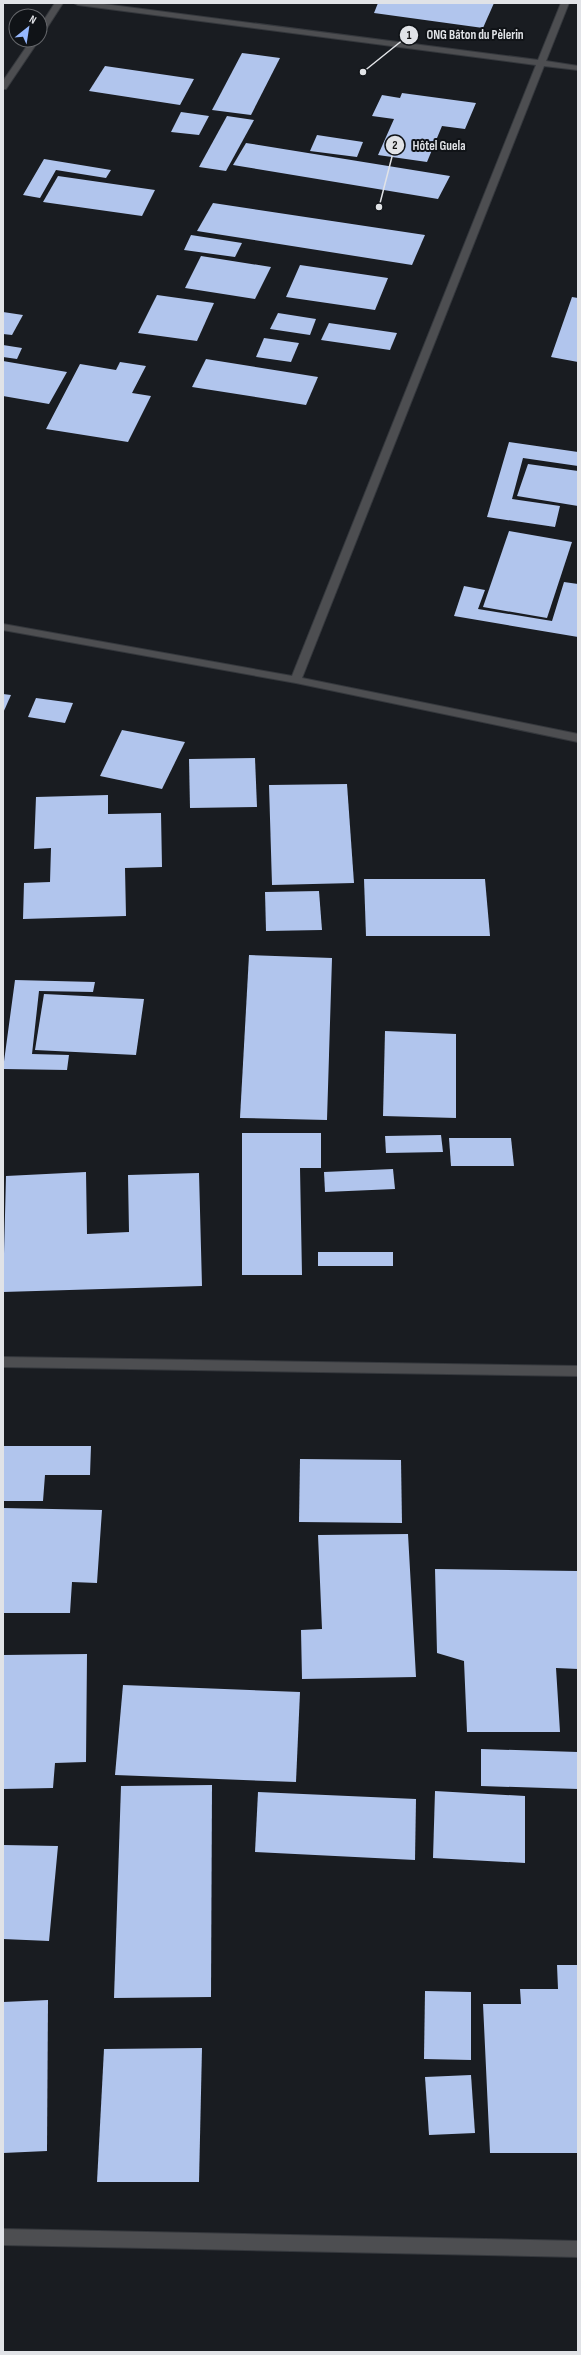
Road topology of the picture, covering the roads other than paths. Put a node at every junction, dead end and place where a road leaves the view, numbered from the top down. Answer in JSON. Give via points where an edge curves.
{"nodes":[{"id":1,"x":59,"y":3,"type":"edge"},
{"id":2,"x":78,"y":3,"type":"edge"},
{"id":3,"x":565,"y":3,"type":"edge"},
{"id":4,"x":48,"y":20,"type":"edge"},
{"id":5,"x":30,"y":48,"type":"edge"},
{"id":6,"x":540,"y":63,"type":"junction"},
{"id":7,"x":578,"y":68,"type":"edge"},
{"id":8,"x":3,"y":87,"type":"edge"},
{"id":9,"x":3,"y":627,"type":"edge"},
{"id":10,"x":296,"y":680,"type":"junction"},
{"id":11,"x":578,"y":738,"type":"edge"},
{"id":12,"x":3,"y":1362,"type":"edge"},
{"id":13,"x":578,"y":1371,"type":"edge"},
{"id":14,"x":3,"y":2237,"type":"edge"},
{"id":15,"x":578,"y":2249,"type":"edge"}],
"edges":[{"from":1,"to":4,"type":"street"},
{"from":2,"to":6,"type":"street"},
{"from":3,"to":6,"type":"street"},
{"from":5,"to":8,"type":"street"},
{"from":6,"to":7,"type":"street"},
{"from":6,"to":10,"type":"street"},
{"from":9,"to":10,"type":"street"},
{"from":10,"to":11,"type":"street"},
{"from":12,"to":13,"type":"street"},
{"from":14,"to":15,"type":"street"}]}
